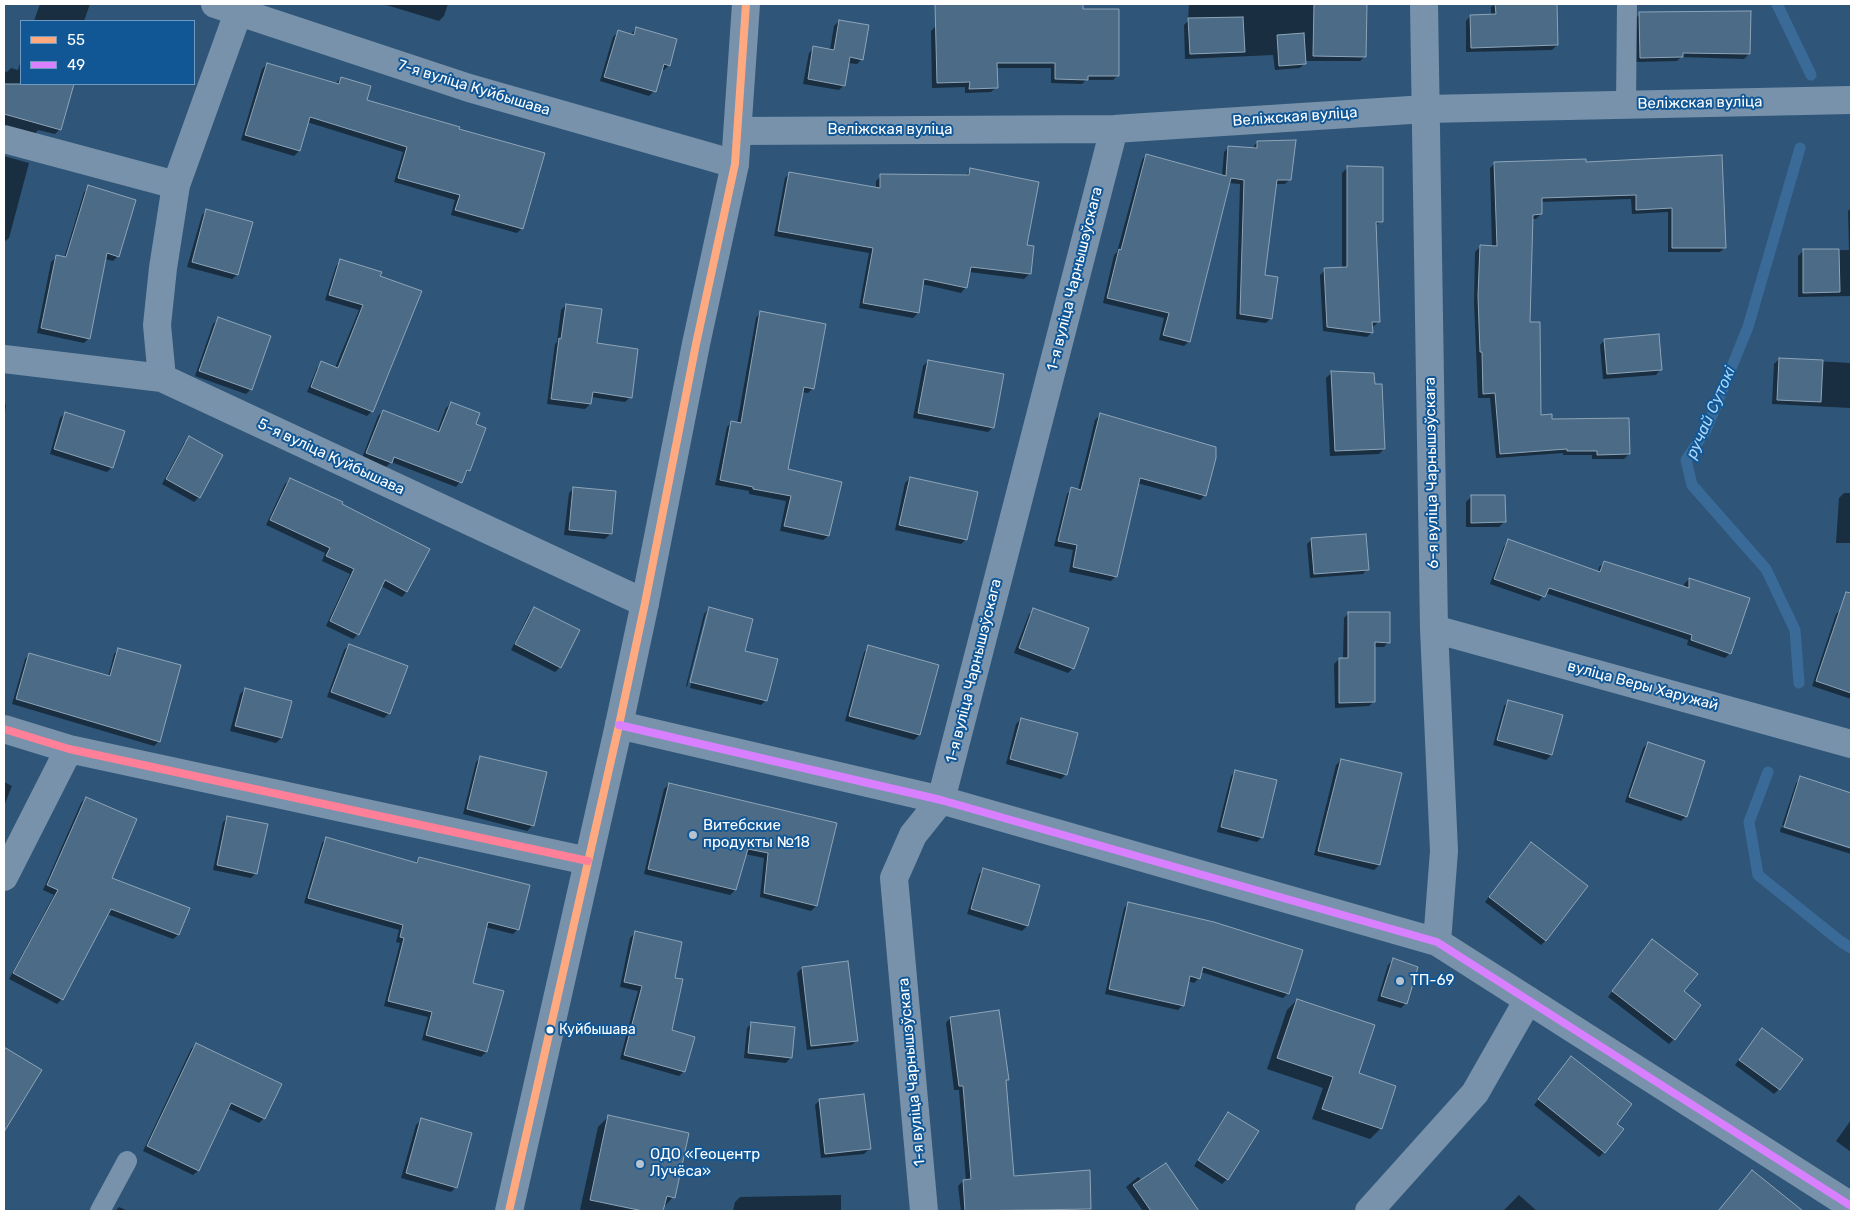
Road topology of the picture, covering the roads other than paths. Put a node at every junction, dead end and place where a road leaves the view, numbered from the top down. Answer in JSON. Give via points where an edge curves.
{"nodes":[{"id":1,"x":746,"y":4,"type":"edge"},
{"id":2,"x":1424,"y":4,"type":"edge"},
{"id":3,"x":1627,"y":4,"type":"edge"},
{"id":4,"x":227,"y":8,"type":"edge"},
{"id":5,"x":1851,"y":100,"type":"edge"},
{"id":6,"x":1626,"y":105,"type":"junction"},
{"id":7,"x":1426,"y":109,"type":"junction"},
{"id":8,"x":1114,"y":129,"type":"junction"},
{"id":9,"x":738,"y":131,"type":"junction"},
{"id":10,"x":4,"y":139,"type":"edge"},
{"id":11,"x":735,"y":164,"type":"junction"},
{"id":12,"x":176,"y":186,"type":"junction"},
{"id":13,"x":4,"y":359,"type":"edge"},
{"id":14,"x":162,"y":378,"type":"junction"},
{"id":15,"x":645,"y":603,"type":"junction"},
{"id":16,"x":1434,"y":629,"type":"junction"},
{"id":17,"x":619,"y":725,"type":"junction"},
{"id":18,"x":4,"y":729,"type":"edge"},
{"id":19,"x":1851,"y":744,"type":"edge"},
{"id":20,"x":69,"y":749,"type":"junction"},
{"id":21,"x":941,"y":800,"type":"junction"},
{"id":22,"x":588,"y":861,"type":"junction"},
{"id":23,"x":4,"y":878,"type":"edge"},
{"id":24,"x":1437,"y":942,"type":"junction"},
{"id":25,"x":1528,"y":1000,"type":"junction"},
{"id":26,"x":127,"y":1160,"type":"dead end"},
{"id":27,"x":1851,"y":1206,"type":"edge"},
{"id":28,"x":100,"y":1211,"type":"edge"},
{"id":29,"x":509,"y":1211,"type":"edge"},
{"id":30,"x":924,"y":1211,"type":"edge"},
{"id":31,"x":1370,"y":1211,"type":"edge"}],
"edges":[{"from":1,"to":9,"type":"street"},
{"from":2,"to":7,"type":"street","name":"6-я вуліца Чарнышэўскага"},
{"from":3,"to":6,"type":"lane"},
{"from":4,"to":11,"type":"street","name":"7-я вуліца Куйбышава","via":[[469,88]]},
{"from":4,"to":12,"type":"street"},
{"from":5,"to":6,"type":"street","name":"Веліжская вуліца"},
{"from":6,"to":7,"type":"street","name":"Веліжская вуліца"},
{"from":7,"to":8,"type":"street","name":"Веліжская вуліца"},
{"from":7,"to":16,"type":"street","name":"6-я вуліца Чарнышэўскага"},
{"from":8,"to":9,"type":"street","name":"Веліжская вуліца"},
{"from":8,"to":21,"type":"street","name":"1-я вуліца Чарнышэўскага"},
{"from":9,"to":11,"type":"street"},
{"from":10,"to":12,"type":"street"},
{"from":11,"to":15,"type":"street"},
{"from":12,"to":14,"type":"street","via":[[162,268],[157,325]]},
{"from":13,"to":14,"type":"street","name":"5-я вуліца Куйбышава"},
{"from":14,"to":15,"type":"street","name":"5-я вуліца Куйбышава"},
{"from":15,"to":17,"type":"street"},
{"from":16,"to":19,"type":"street","name":"вуліца Веры Харужай"},
{"from":16,"to":24,"type":"street","name":"6-я вуліца Чарнышэўскага","via":[[1444,851]]},
{"from":17,"to":21,"type":"street"},
{"from":17,"to":22,"type":"street"},
{"from":18,"to":20,"type":"street"},
{"from":20,"to":22,"type":"street"},
{"from":20,"to":23,"type":"street"},
{"from":21,"to":24,"type":"street"},
{"from":21,"to":30,"type":"street","name":"1-я вуліца Чарнышэўскага","via":[[913,835],[894,878]]},
{"from":22,"to":29,"type":"street"},
{"from":24,"to":25,"type":"street"},
{"from":25,"to":27,"type":"street"},
{"from":25,"to":31,"type":"street","via":[[1475,1092]]},
{"from":26,"to":28,"type":"lane"}]}
